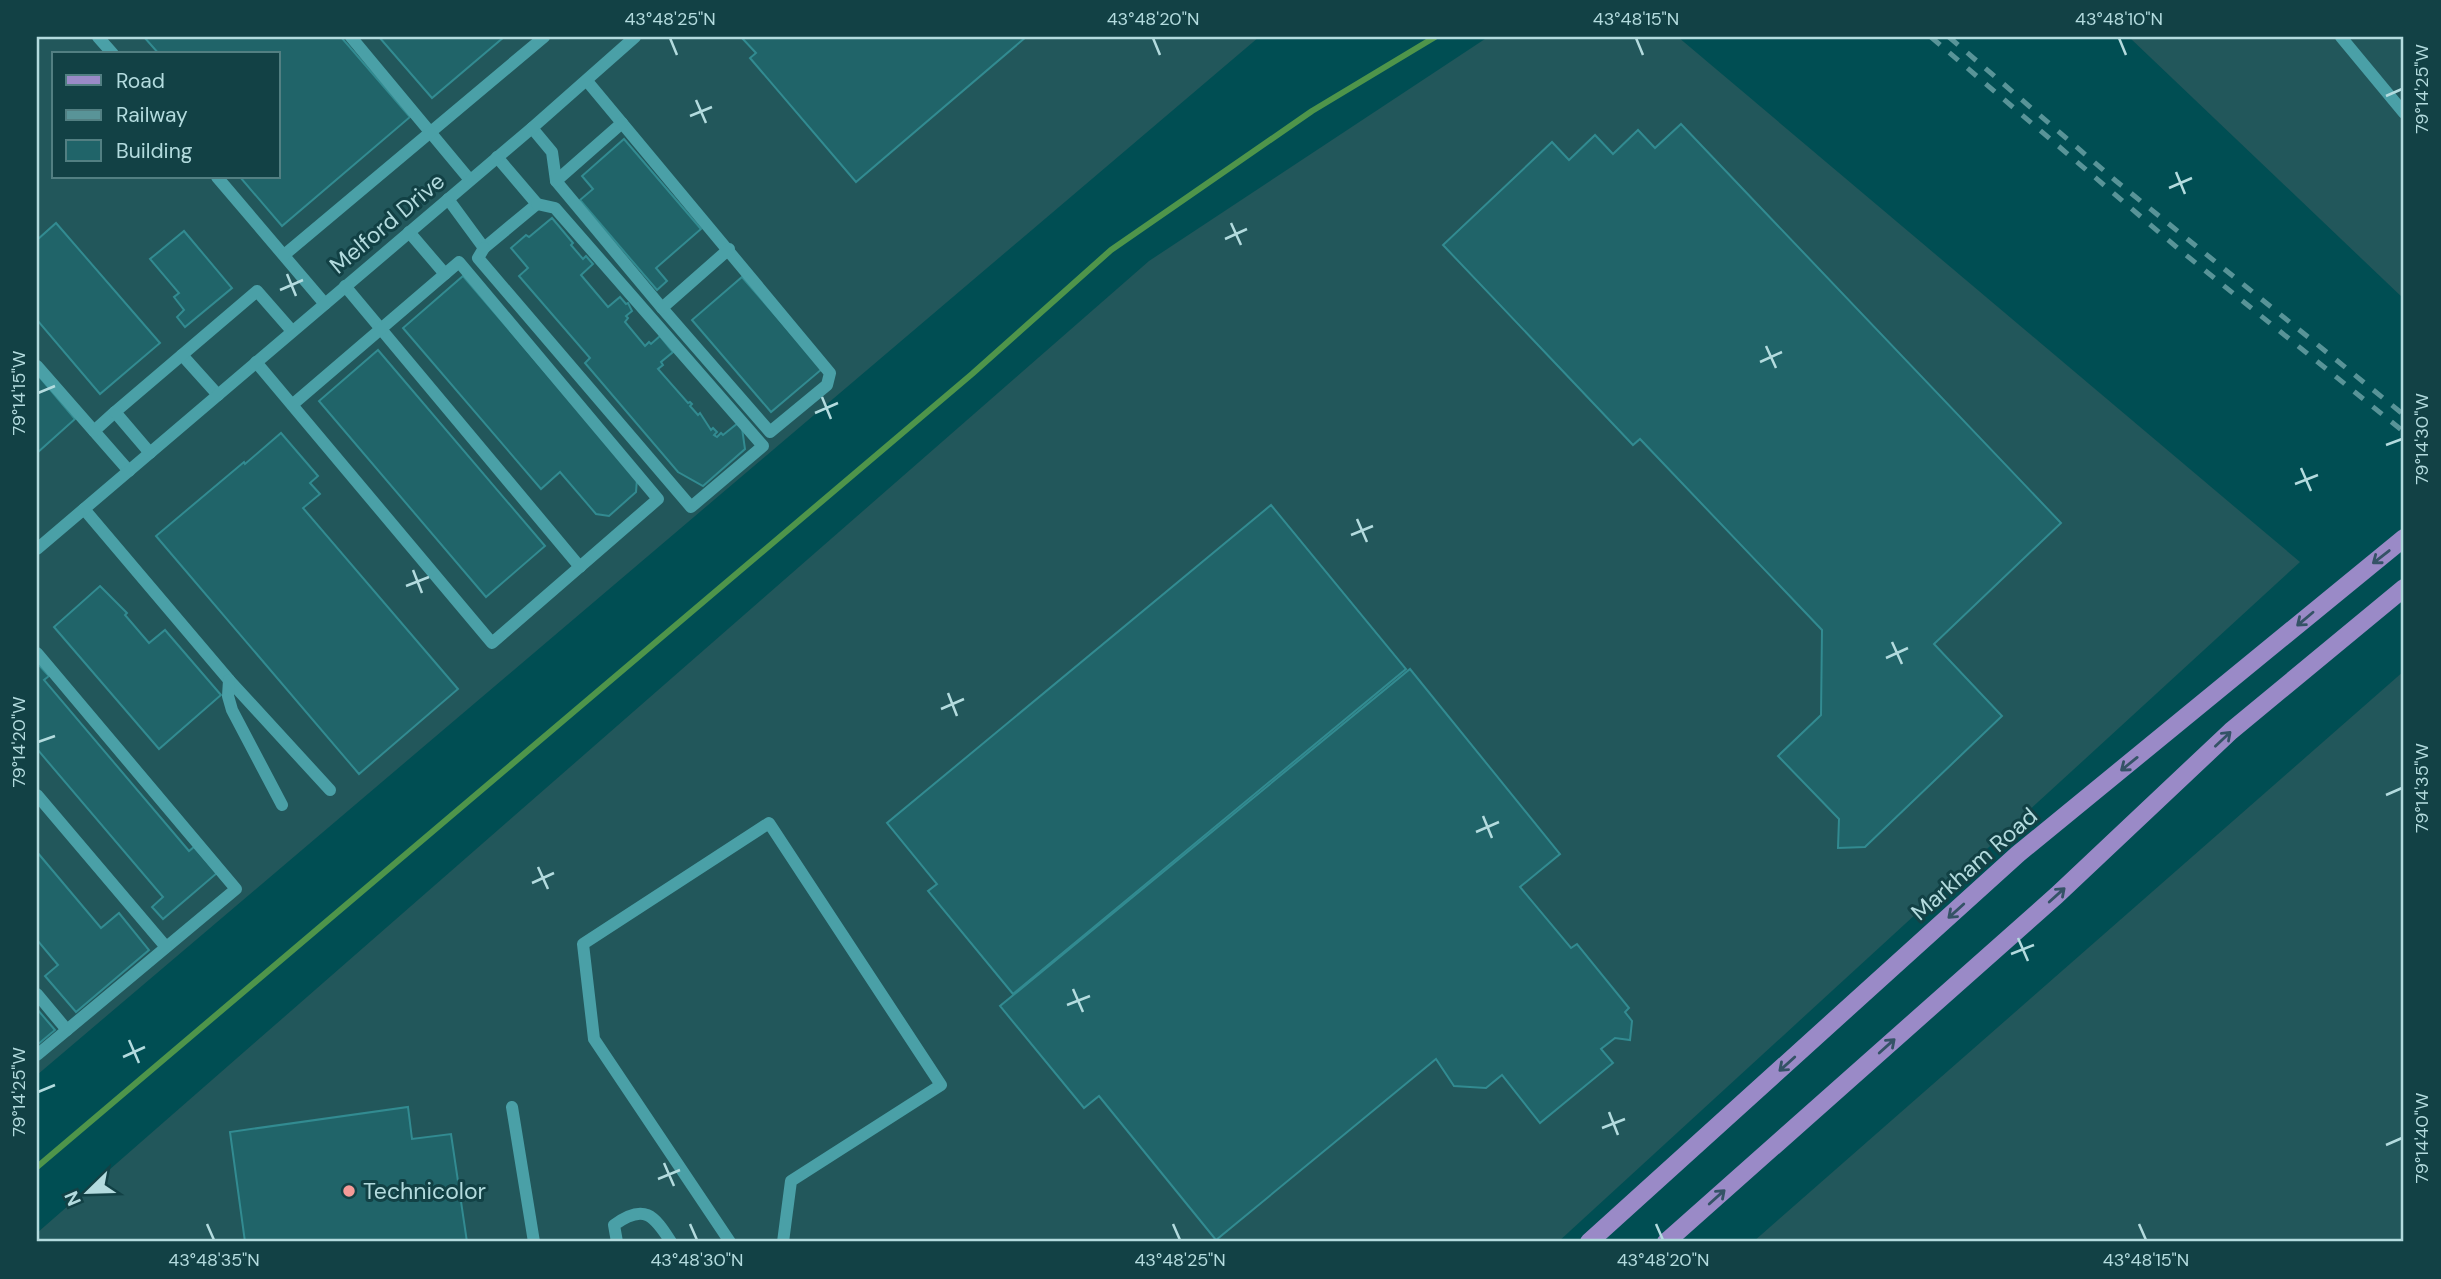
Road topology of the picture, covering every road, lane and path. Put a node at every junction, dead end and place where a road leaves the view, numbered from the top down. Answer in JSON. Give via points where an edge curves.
{"nodes":[{"id":1,"x":98,"y":37,"type":"edge"},
{"id":2,"x":351,"y":37,"type":"edge"},
{"id":3,"x":544,"y":37,"type":"edge"},
{"id":4,"x":635,"y":37,"type":"edge"},
{"id":5,"x":2341,"y":37,"type":"edge"},
{"id":6,"x":111,"y":52,"type":"edge"},
{"id":7,"x":587,"y":80,"type":"junction"},
{"id":8,"x":2404,"y":113,"type":"edge"},
{"id":9,"x":622,"y":123,"type":"junction"},
{"id":10,"x":532,"y":128,"type":"junction"},
{"id":11,"x":430,"y":132,"type":"junction"},
{"id":12,"x":497,"y":157,"type":"junction"},
{"id":13,"x":218,"y":178,"type":"edge"},
{"id":14,"x":470,"y":180,"type":"junction"},
{"id":15,"x":556,"y":181,"type":"junction"},
{"id":16,"x":448,"y":200,"type":"junction"},
{"id":17,"x":537,"y":204,"type":"junction"},
{"id":18,"x":410,"y":232,"type":"junction"},
{"id":19,"x":484,"y":248,"type":"junction"},
{"id":20,"x":729,"y":249,"type":"junction"},
{"id":21,"x":284,"y":255,"type":"junction"},
{"id":22,"x":445,"y":274,"type":"junction"},
{"id":23,"x":345,"y":286,"type":"junction"},
{"id":24,"x":325,"y":304,"type":"junction"},
{"id":25,"x":662,"y":308,"type":"junction"},
{"id":26,"x":381,"y":329,"type":"junction"},
{"id":27,"x":292,"y":331,"type":"junction"},
{"id":28,"x":182,"y":355,"type":"junction"},
{"id":29,"x":256,"y":362,"type":"junction"},
{"id":30,"x":37,"y":366,"type":"edge"},
{"id":31,"x":218,"y":395,"type":"junction"},
{"id":32,"x":292,"y":405,"type":"junction"},
{"id":33,"x":115,"y":412,"type":"junction"},
{"id":34,"x":93,"y":431,"type":"junction"},
{"id":35,"x":150,"y":453,"type":"junction"},
{"id":36,"x":129,"y":471,"type":"junction"},
{"id":37,"x":84,"y":509,"type":"junction"},
{"id":38,"x":2404,"y":538,"type":"edge"},
{"id":39,"x":37,"y":549,"type":"edge"},
{"id":40,"x":580,"y":567,"type":"junction"},
{"id":41,"x":2404,"y":588,"type":"edge"},
{"id":42,"x":37,"y":653,"type":"edge"},
{"id":43,"x":229,"y":680,"type":"junction"},
{"id":44,"x":330,"y":790,"type":"dead end"},
{"id":45,"x":37,"y":795,"type":"edge"},
{"id":46,"x":282,"y":805,"type":"dead end"},
{"id":47,"x":166,"y":947,"type":"junction"},
{"id":48,"x":37,"y":994,"type":"edge"},
{"id":49,"x":67,"y":1030,"type":"junction"},
{"id":50,"x":37,"y":1055,"type":"edge"},
{"id":51,"x":512,"y":1107,"type":"dead end"},
{"id":52,"x":534,"y":1242,"type":"edge"},
{"id":53,"x":617,"y":1242,"type":"edge"},
{"id":54,"x":671,"y":1242,"type":"edge"},
{"id":55,"x":730,"y":1242,"type":"edge"},
{"id":56,"x":783,"y":1242,"type":"edge"},
{"id":57,"x":1589,"y":1242,"type":"edge"},
{"id":58,"x":1666,"y":1242,"type":"edge"}],
"edges":[{"from":1,"to":6,"type":"street"},
{"from":2,"to":11,"type":"street"},
{"from":3,"to":11,"type":"street"},
{"from":4,"to":7,"type":"street","name":"Melford Drive"},
{"from":5,"to":8,"type":"street"},
{"from":7,"to":9,"type":"street"},
{"from":7,"to":10,"type":"street","name":"Melford Drive"},
{"from":9,"to":15,"type":"street"},
{"from":9,"to":20,"type":"street"},
{"from":10,"to":12,"type":"street","name":"Melford Drive"},
{"from":10,"to":15,"type":"street","via":[[552,152]]},
{"from":11,"to":14,"type":"street"},
{"from":11,"to":21,"type":"street"},
{"from":12,"to":14,"type":"street","name":"Melford Drive"},
{"from":12,"to":17,"type":"street"},
{"from":13,"to":21,"type":"street"},
{"from":14,"to":16,"type":"street","name":"Melford Drive"},
{"from":15,"to":25,"type":"street"},
{"from":16,"to":18,"type":"street","name":"Melford Drive"},
{"from":16,"to":19,"type":"street"},
{"from":17,"to":19,"type":"street"},
{"from":17,"to":19,"type":"street","via":[[555,208],[763,446],[691,507],[478,258]]},
{"from":18,"to":22,"type":"street"},
{"from":18,"to":23,"type":"street","name":"Melford Drive"},
{"from":20,"to":25,"type":"street"},
{"from":20,"to":25,"type":"street","via":[[830,373],[827,385],[770,432]]},
{"from":21,"to":24,"type":"street"},
{"from":22,"to":26,"type":"street"},
{"from":22,"to":40,"type":"street","via":[[459,262],[658,499]]},
{"from":23,"to":24,"type":"street","name":"Melford Drive"},
{"from":23,"to":26,"type":"street"},
{"from":24,"to":27,"type":"street","name":"Melford Drive"},
{"from":26,"to":32,"type":"street"},
{"from":26,"to":40,"type":"street"},
{"from":27,"to":28,"type":"street","via":[[257,291]]},
{"from":27,"to":29,"type":"street","name":"Melford Drive"},
{"from":28,"to":31,"type":"street"},
{"from":28,"to":33,"type":"street"},
{"from":29,"to":31,"type":"street","name":"Melford Drive"},
{"from":29,"to":32,"type":"street"},
{"from":30,"to":34,"type":"street"},
{"from":31,"to":35,"type":"street","name":"Melford Drive"},
{"from":32,"to":40,"type":"street","via":[[492,643]]},
{"from":33,"to":34,"type":"street"},
{"from":33,"to":35,"type":"street"},
{"from":34,"to":36,"type":"street"},
{"from":35,"to":36,"type":"street","name":"Melford Drive"},
{"from":36,"to":37,"type":"street","name":"Melford Drive"},
{"from":37,"to":39,"type":"street","name":"Melford Drive"},
{"from":37,"to":43,"type":"street"},
{"from":38,"to":57,"type":"main road","name":"Markham Road","one_way":true,"via":[[2018,854]]},
{"from":58,"to":41,"type":"main road","one_way":true,"via":[[2057,895],[2231,731]]},
{"from":42,"to":47,"type":"street","via":[[236,889]]},
{"from":43,"to":44,"type":"street"},
{"from":43,"to":46,"type":"street","via":[[232,710]]},
{"from":45,"to":47,"type":"street"},
{"from":47,"to":49,"type":"street"},
{"from":48,"to":49,"type":"street"},
{"from":49,"to":50,"type":"street"},
{"from":51,"to":52,"type":"street"},
{"from":53,"to":54,"type":"street","via":[[614,1224],[643,1213],[658,1221]]},
{"from":55,"to":56,"type":"street","via":[[594,1039],[583,944],[769,823],[940,1086],[791,1181]]}]}
